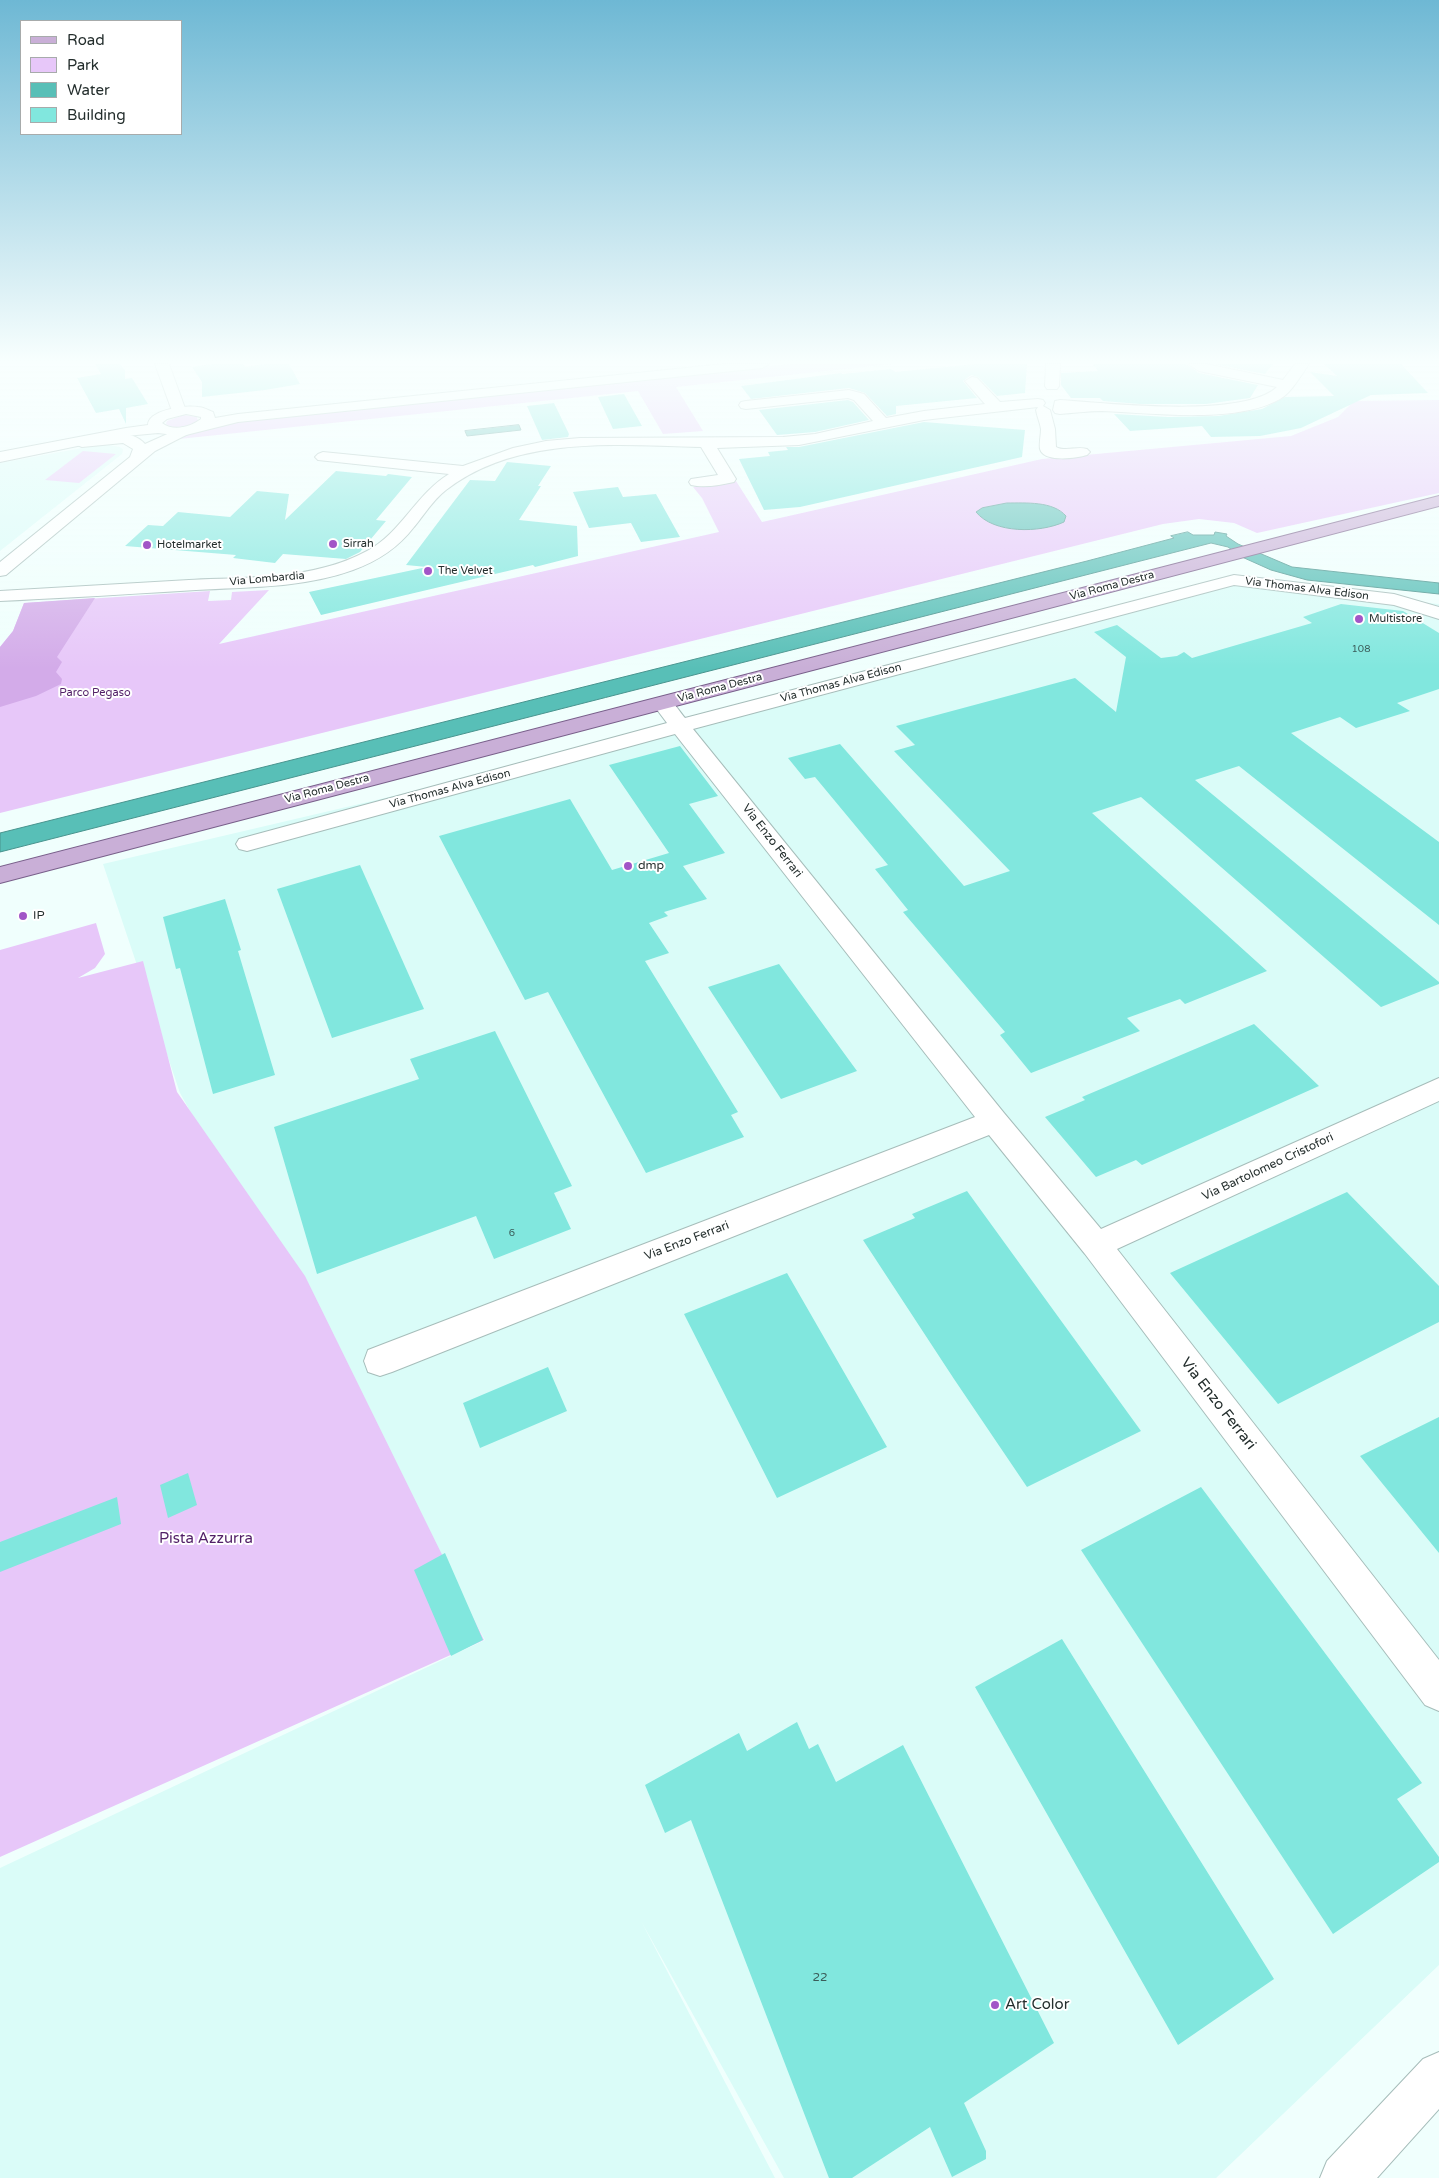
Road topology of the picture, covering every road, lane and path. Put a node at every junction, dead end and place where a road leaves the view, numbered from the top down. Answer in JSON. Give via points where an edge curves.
{"nodes":[{"id":1,"x":129,"y":466,"type":"edge"},
{"id":2,"x":412,"y":466,"type":"edge"},
{"id":3,"x":479,"y":466,"type":"edge"},
{"id":4,"x":720,"y":466,"type":"edge"},
{"id":5,"x":467,"y":471,"type":"junction"},
{"id":6,"x":697,"y":482,"type":"dead end"},
{"id":7,"x":1439,"y":500,"type":"edge"},
{"id":8,"x":0,"y":571,"type":"edge"},
{"id":9,"x":1,"y":595,"type":"edge"},
{"id":10,"x":1439,"y":613,"type":"edge"},
{"id":11,"x":662,"y":703,"type":"junction"},
{"id":12,"x":680,"y":726,"type":"junction"},
{"id":13,"x":247,"y":844,"type":"dead end"},
{"id":14,"x":0,"y":875,"type":"edge"},
{"id":15,"x":1439,"y":1089,"type":"edge"},
{"id":16,"x":994,"y":1120,"type":"junction"},
{"id":17,"x":1096,"y":1246,"type":"junction"},
{"id":18,"x":380,"y":1361,"type":"dead end"},
{"id":19,"x":1439,"y":1691,"type":"edge"},
{"id":20,"x":1439,"y":2075,"type":"edge"},
{"id":21,"x":1344,"y":2178,"type":"edge"}],
"edges":[{"from":1,"to":8,"type":"street"},
{"from":2,"to":5,"type":"street"},
{"from":3,"to":5,"type":"street","name":"Via Lombardia"},
{"from":4,"to":6,"type":"street","via":[[728,479]]},
{"from":5,"to":9,"type":"street","name":"Via Lombardia","via":[[431,496],[388,545],[341,568],[267,581]]},
{"from":7,"to":11,"type":"main road","name":"Via Roma Destra"},
{"from":10,"to":12,"type":"street","name":"Via Thomas Alva Edison","via":[[1382,598],[1234,580]]},
{"from":11,"to":12,"type":"street","name":"Via Enzo Ferrari"},
{"from":11,"to":14,"type":"main road","name":"Via Roma Destra"},
{"from":12,"to":13,"type":"street","name":"Via Thomas Alva Edison"},
{"from":12,"to":16,"type":"street","name":"Via Enzo Ferrari"},
{"from":15,"to":17,"type":"street","name":"Via Bartolomeo Cristofori"},
{"from":16,"to":17,"type":"street","name":"Via Enzo Ferrari"},
{"from":16,"to":18,"type":"street","name":"Via Enzo Ferrari"},
{"from":17,"to":19,"type":"street","name":"Via Enzo Ferrari"},
{"from":20,"to":21,"type":"street"}]}
